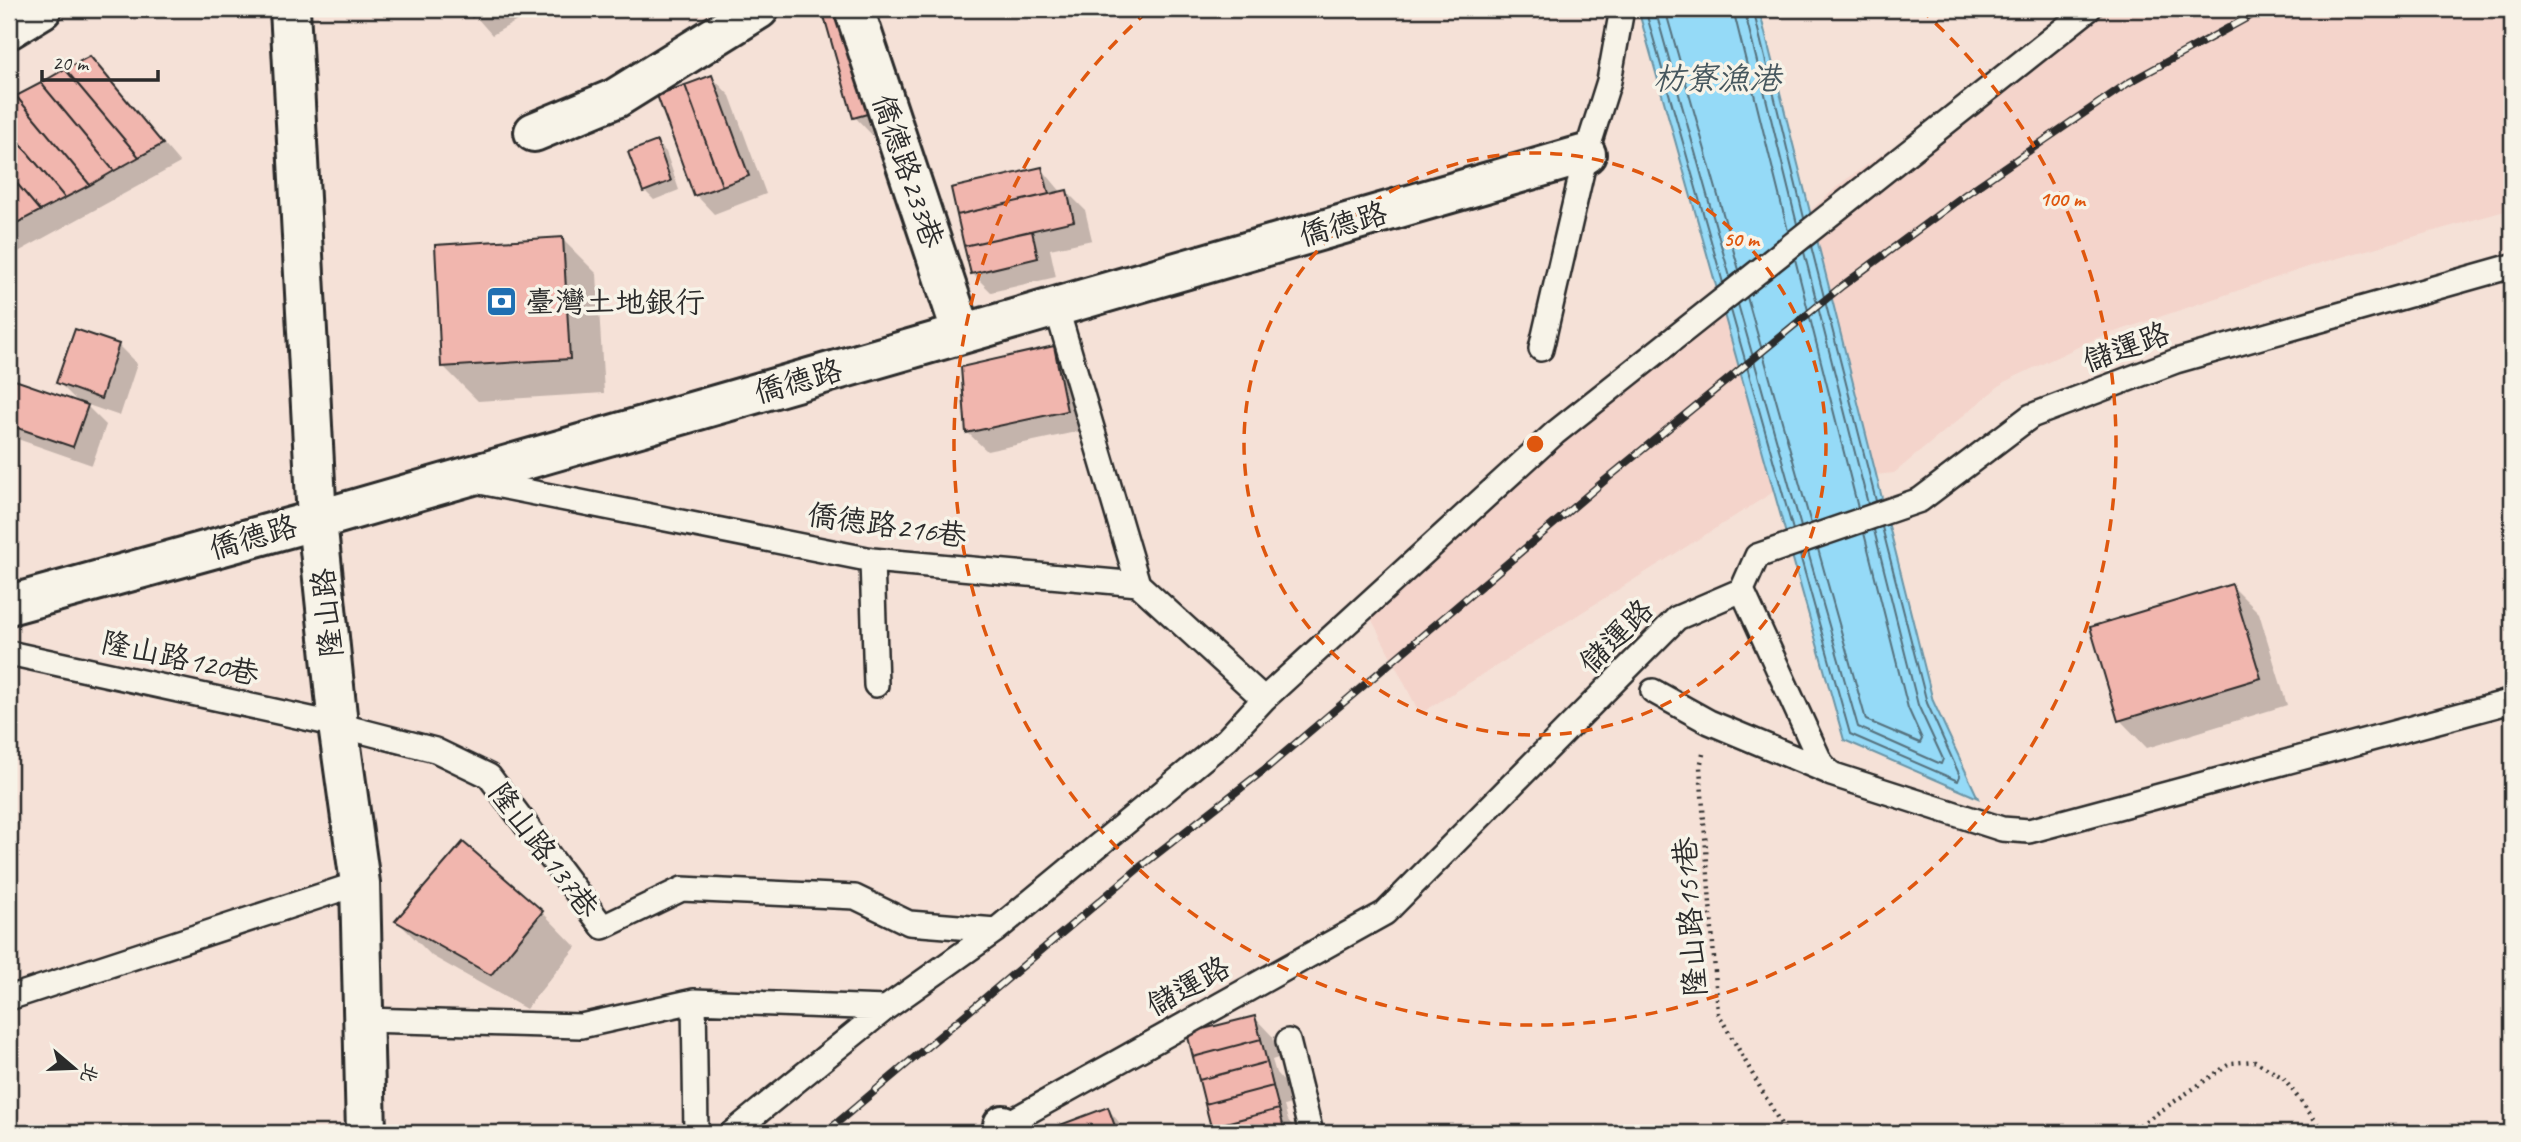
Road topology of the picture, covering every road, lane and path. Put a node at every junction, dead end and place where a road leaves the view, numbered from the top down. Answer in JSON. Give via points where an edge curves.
{"nodes":[{"id":1,"x":42,"y":9,"type":"edge"},
{"id":2,"x":290,"y":9,"type":"edge"},
{"id":3,"x":759,"y":9,"type":"edge"},
{"id":4,"x":853,"y":9,"type":"edge"},
{"id":5,"x":1622,"y":9,"type":"edge"},
{"id":6,"x":2089,"y":9,"type":"edge"},
{"id":7,"x":9,"y":29,"type":"edge"},
{"id":8,"x":534,"y":132,"type":"dead end"},
{"id":9,"x":1586,"y":154,"type":"junction"},
{"id":10,"x":2512,"y":266,"type":"edge"},
{"id":11,"x":1056,"y":306,"type":"junction"},
{"id":12,"x":962,"y":333,"type":"junction"},
{"id":13,"x":1541,"y":349,"type":"dead end"},
{"id":14,"x":462,"y":478,"type":"junction"},
{"id":15,"x":317,"y":520,"type":"junction"},
{"id":16,"x":872,"y":560,"type":"junction"},
{"id":17,"x":1138,"y":584,"type":"junction"},
{"id":18,"x":1742,"y":590,"type":"junction"},
{"id":19,"x":9,"y":605,"type":"edge"},
{"id":20,"x":9,"y":653,"type":"edge"},
{"id":21,"x":876,"y":685,"type":"dead end"},
{"id":22,"x":1653,"y":691,"type":"dead end"},
{"id":23,"x":1264,"y":699,"type":"junction"},
{"id":24,"x":2512,"y":701,"type":"edge"},
{"id":25,"x":1709,"y":722,"type":"junction"},
{"id":26,"x":338,"y":725,"type":"junction"},
{"id":27,"x":1831,"y":774,"type":"junction"},
{"id":28,"x":360,"y":883,"type":"junction"},
{"id":29,"x":996,"y":930,"type":"junction"},
{"id":30,"x":9,"y":998,"type":"edge"},
{"id":31,"x":694,"y":1001,"type":"junction"},
{"id":32,"x":886,"y":1009,"type":"junction"},
{"id":33,"x":363,"y":1020,"type":"junction"},
{"id":34,"x":1288,"y":1041,"type":"dead end"},
{"id":35,"x":1000,"y":1131,"type":"edge"},
{"id":36,"x":366,"y":1133,"type":"edge"},
{"id":37,"x":696,"y":1133,"type":"edge"},
{"id":38,"x":732,"y":1133,"type":"edge"},
{"id":39,"x":1311,"y":1133,"type":"edge"},
{"id":40,"x":1786,"y":1133,"type":"edge"},
{"id":41,"x":2128,"y":1133,"type":"edge"},
{"id":42,"x":2325,"y":1133,"type":"edge"}],
"edges":[{"from":1,"to":7,"type":"street"},
{"from":2,"to":15,"type":"street","name":"隆山路"},
{"from":3,"to":8,"type":"street","via":[[616,98]]},
{"from":4,"to":12,"type":"street","name":"僑德路233巷"},
{"from":5,"to":9,"type":"lane","via":[[1609,81]]},
{"from":6,"to":23,"type":"lane","via":[[1555,433]]},
{"from":9,"to":11,"type":"street","name":"僑德路"},
{"from":9,"to":13,"type":"lane"},
{"from":10,"to":18,"type":"lane","name":"儲運路","via":[[2176,361],[2031,416],[1920,500],[1757,556]]},
{"from":11,"to":12,"type":"street","name":"僑德路"},
{"from":11,"to":17,"type":"lane"},
{"from":12,"to":14,"type":"street","name":"僑德路"},
{"from":14,"to":15,"type":"street","name":"僑德路"},
{"from":14,"to":16,"type":"lane","name":"僑德路216巷"},
{"from":15,"to":19,"type":"street","name":"僑德路"},
{"from":15,"to":26,"type":"street","name":"隆山路"},
{"from":16,"to":17,"type":"lane","name":"僑德路216巷"},
{"from":16,"to":21,"type":"lane"},
{"from":17,"to":23,"type":"lane"},
{"from":18,"to":27,"type":"lane","via":[[1821,763]]},
{"from":18,"to":35,"type":"lane","name":"儲運路","via":[[1677,618],[1385,913]]},
{"from":20,"to":26,"type":"lane","name":"隆山路120巷"},
{"from":22,"to":25,"type":"lane"},
{"from":23,"to":29,"type":"lane","via":[[1227,739]]},
{"from":24,"to":27,"type":"lane","via":[[2029,831],[2002,829]]},
{"from":25,"to":27,"type":"lane"},
{"from":25,"to":40,"type":"path","name":"隆山路151巷","via":[[1700,766],[1718,1013]]},
{"from":26,"to":28,"type":"street","name":"隆山路"},
{"from":26,"to":29,"type":"lane","name":"隆山路137巷","via":[[435,750],[489,776],[603,927],[682,889],[855,897],[909,923]]},
{"from":28,"to":30,"type":"lane"},
{"from":28,"to":33,"type":"street","name":"隆山路"},
{"from":29,"to":32,"type":"lane"},
{"from":31,"to":32,"type":"lane"},
{"from":31,"to":33,"type":"lane","via":[[580,1026]]},
{"from":31,"to":37,"type":"lane"},
{"from":32,"to":38,"type":"lane"},
{"from":33,"to":36,"type":"street","name":"隆山路"},
{"from":34,"to":39,"type":"lane"},
{"from":41,"to":42,"type":"path","via":[[2231,1063],[2255,1061],[2283,1078]]}]}
